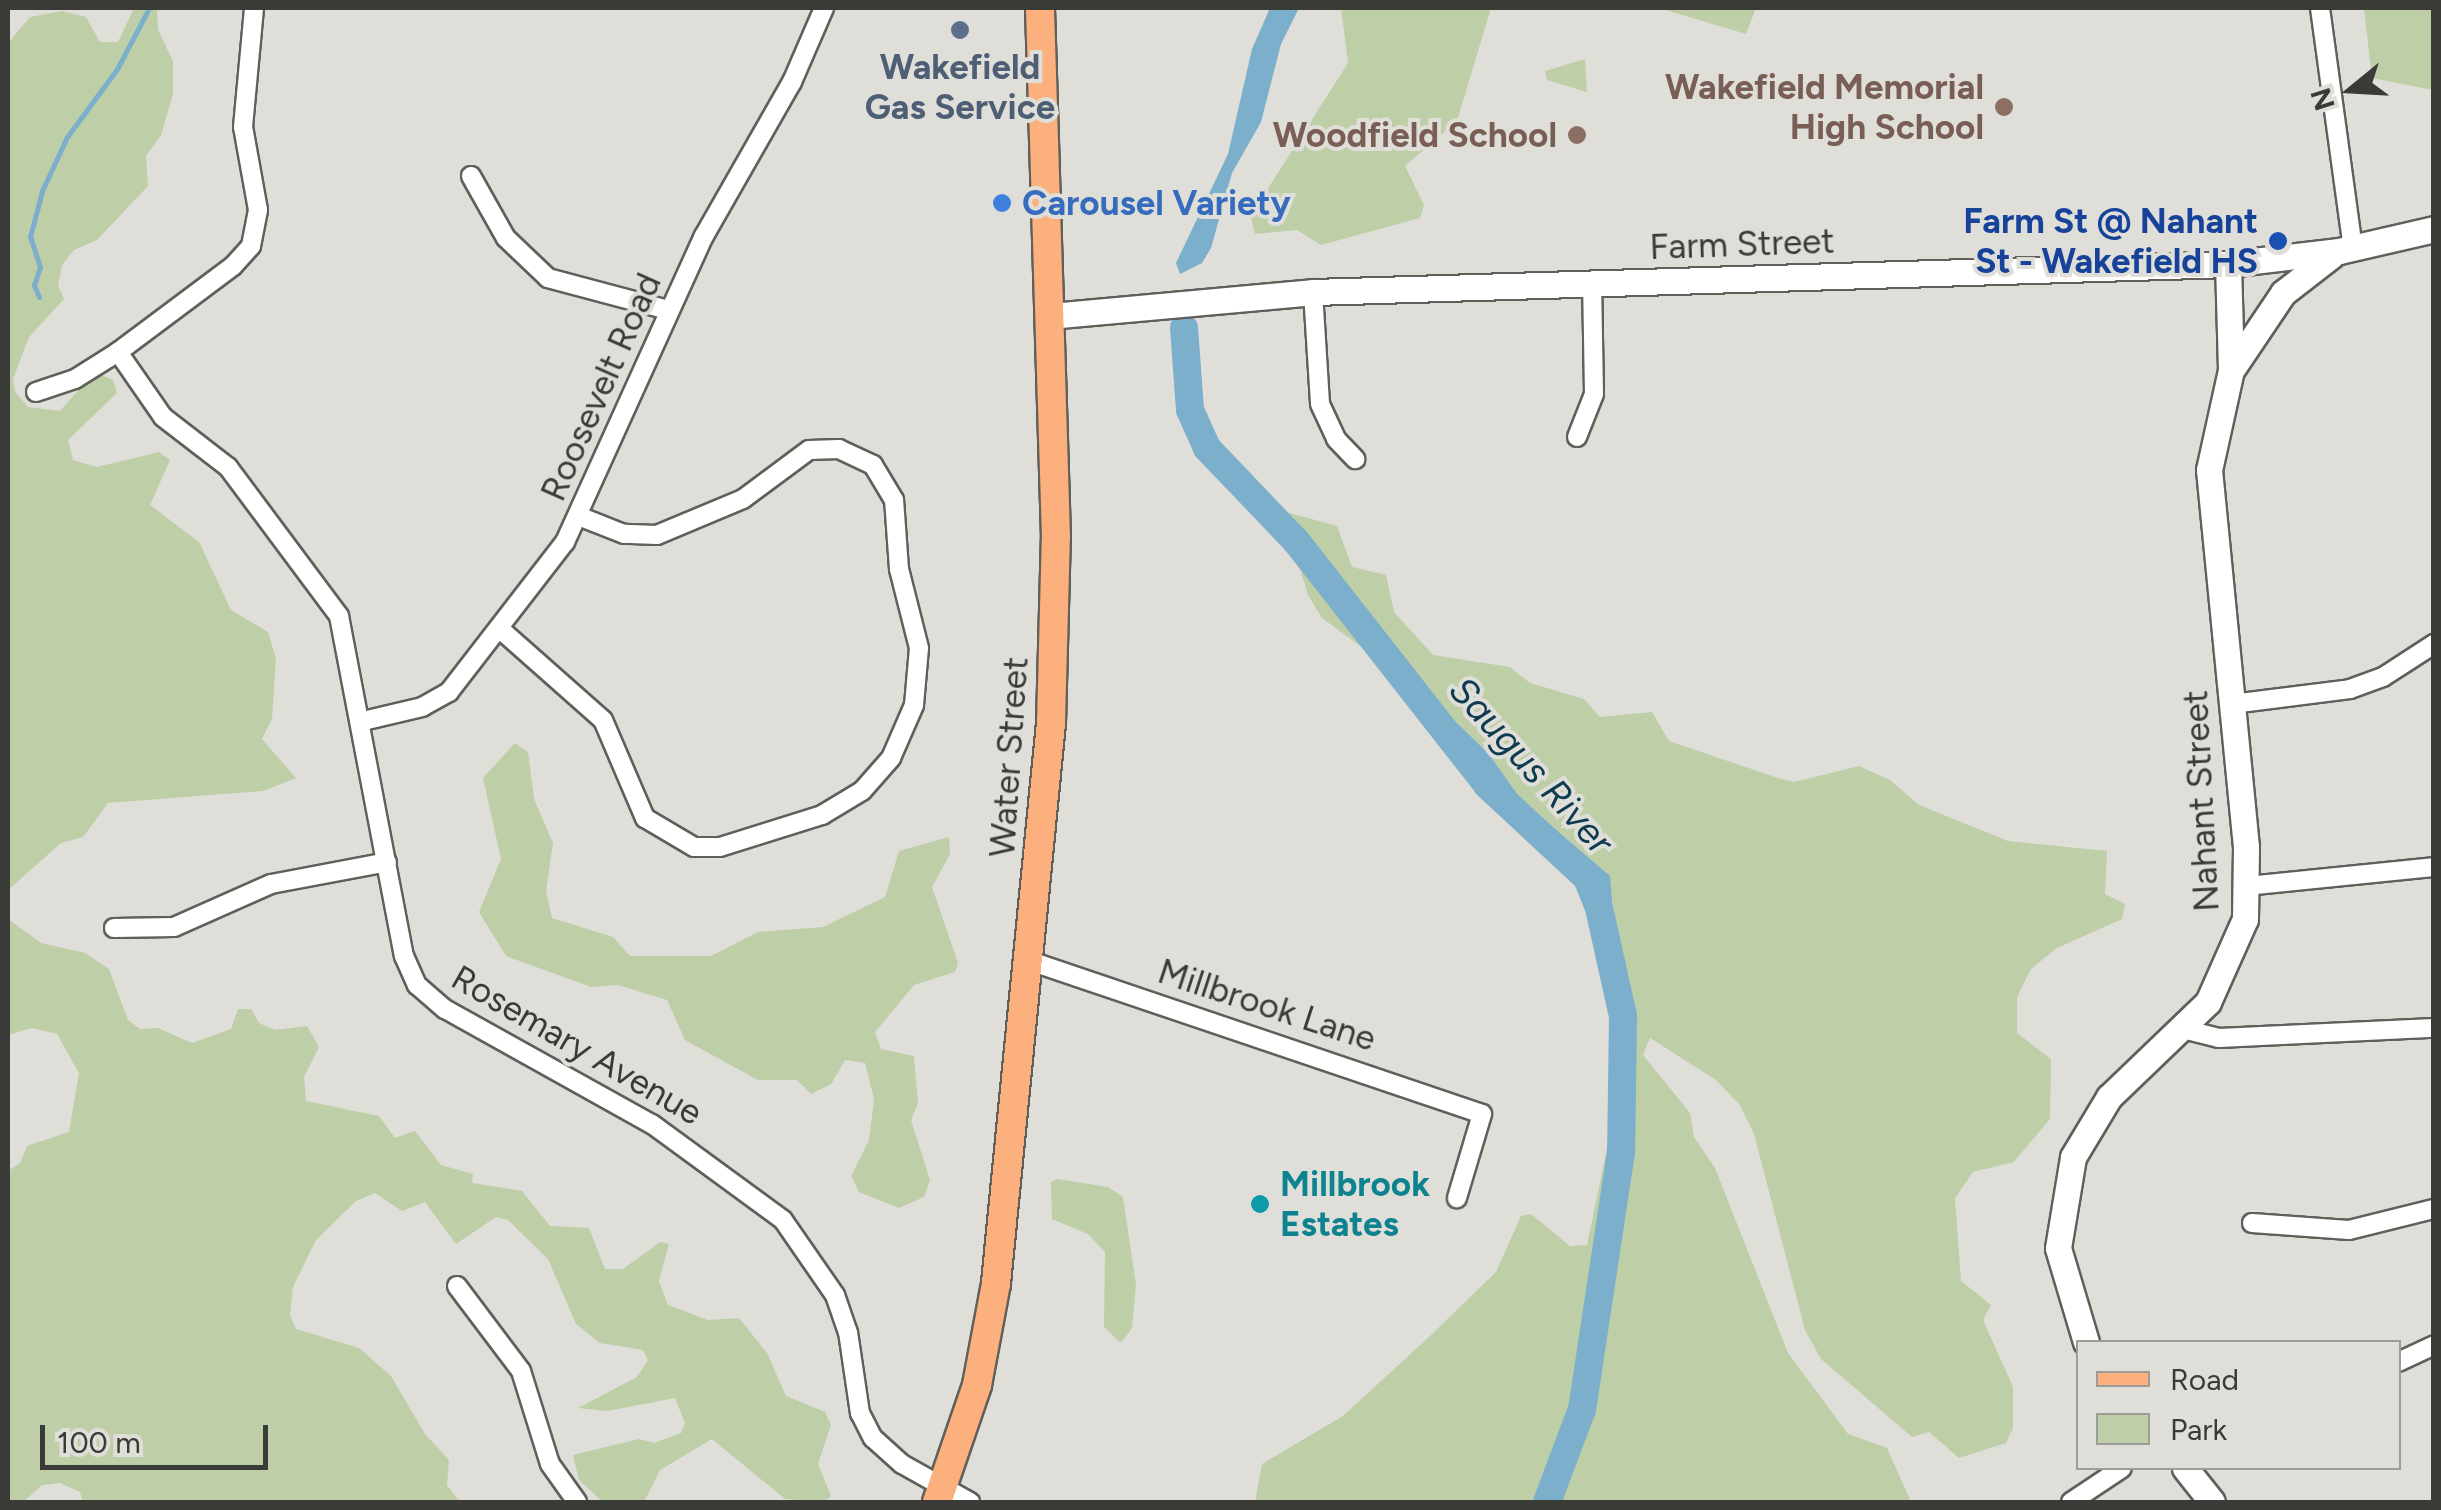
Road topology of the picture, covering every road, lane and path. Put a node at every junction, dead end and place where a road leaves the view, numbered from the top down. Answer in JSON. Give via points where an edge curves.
{"nodes":[{"id":1,"x":254,"y":8,"type":"edge"},
{"id":2,"x":824,"y":8,"type":"edge"},
{"id":3,"x":1040,"y":8,"type":"edge"},
{"id":4,"x":2320,"y":8,"type":"edge"},
{"id":5,"x":471,"y":176,"type":"dead end"},
{"id":6,"x":2434,"y":229,"type":"edge"},
{"id":7,"x":2346,"y":250,"type":"junction"},
{"id":8,"x":2241,"y":263,"type":"junction"},
{"id":9,"x":1592,"y":284,"type":"junction"},
{"id":10,"x":1313,"y":292,"type":"junction"},
{"id":11,"x":668,"y":310,"type":"junction"},
{"id":12,"x":1050,"y":316,"type":"junction"},
{"id":13,"x":2262,"y":319,"type":"junction"},
{"id":14,"x":118,"y":352,"type":"junction"},
{"id":15,"x":2231,"y":370,"type":"junction"},
{"id":16,"x":36,"y":392,"type":"dead end"},
{"id":17,"x":1577,"y":437,"type":"dead end"},
{"id":18,"x":1354,"y":460,"type":"dead end"},
{"id":19,"x":580,"y":517,"type":"junction"},
{"id":20,"x":500,"y":630,"type":"junction"},
{"id":21,"x":2434,"y":644,"type":"edge"},
{"id":22,"x":2232,"y":704,"type":"junction"},
{"id":23,"x":363,"y":721,"type":"junction"},
{"id":24,"x":387,"y":862,"type":"junction"},
{"id":25,"x":2434,"y":868,"type":"edge"},
{"id":26,"x":2248,"y":886,"type":"junction"},
{"id":27,"x":114,"y":928,"type":"dead end"},
{"id":28,"x":1030,"y":961,"type":"junction"},
{"id":29,"x":2434,"y":1028,"type":"edge"},
{"id":30,"x":2184,"y":1029,"type":"junction"},
{"id":31,"x":1457,"y":1198,"type":"dead end"},
{"id":32,"x":2434,"y":1209,"type":"edge"},
{"id":33,"x":2252,"y":1222,"type":"dead end"},
{"id":34,"x":458,"y":1286,"type":"dead end"},
{"id":35,"x":2085,"y":1340,"type":"edge"},
{"id":36,"x":2434,"y":1345,"type":"edge"},
{"id":37,"x":2401,"y":1361,"type":"edge"},
{"id":38,"x":2119,"y":1470,"type":"edge"},
{"id":39,"x":2187,"y":1470,"type":"edge"},
{"id":40,"x":940,"y":1496,"type":"edge"},
{"id":41,"x":577,"y":1502,"type":"edge"},
{"id":42,"x":970,"y":1502,"type":"edge"},
{"id":43,"x":2071,"y":1502,"type":"edge"},
{"id":44,"x":2212,"y":1502,"type":"edge"}],
"edges":[{"from":1,"to":14,"type":"street","via":[[243,134],[258,210],[255,237],[233,266]]},
{"from":2,"to":11,"type":"street","name":"Roosevelt Road","via":[[792,82]]},
{"from":3,"to":12,"type":"main road","name":"Water Street"},
{"from":4,"to":7,"type":"street"},
{"from":5,"to":11,"type":"street","via":[[506,238],[548,278]]},
{"from":6,"to":7,"type":"main road","name":"Farm Street"},
{"from":7,"to":8,"type":"main road","name":"Farm Street"},
{"from":7,"to":13,"type":"main road","name":"Nahant Street","via":[[2302,275]]},
{"from":8,"to":9,"type":"main road","name":"Farm Street"},
{"from":8,"to":13,"type":"main road","via":[[2265,297]]},
{"from":8,"to":15,"type":"main road","name":"Nahant Street"},
{"from":9,"to":10,"type":"main road","name":"Farm Street"},
{"from":9,"to":17,"type":"street","via":[[1594,394]]},
{"from":10,"to":12,"type":"main road","name":"Farm Street"},
{"from":10,"to":18,"type":"street","via":[[1320,404]]},
{"from":11,"to":19,"type":"street","name":"Roosevelt Road"},
{"from":12,"to":28,"type":"main road","name":"Water Street","via":[[1056,607]]},
{"from":13,"to":15,"type":"main road","name":"Nahant Street"},
{"from":14,"to":16,"type":"street","via":[[75,379]]},
{"from":14,"to":23,"type":"street","name":"Rosemary Avenue","via":[[156,410],[218,455],[326,593],[346,636]]},
{"from":15,"to":22,"type":"main road","name":"Nahant Street","via":[[2209,470]]},
{"from":19,"to":20,"type":"street","name":"Roosevelt Road"},
{"from":19,"to":20,"type":"street","via":[[624,534],[656,535],[743,499],[809,450],[839,449],[873,466],[894,500],[899,569],[918,648],[914,705],[892,758],[862,791],[822,815],[720,847],[682,843],[639,811],[618,747],[593,708]]},
{"from":20,"to":23,"type":"street","name":"Roosevelt Road","via":[[443,696]]},
{"from":21,"to":22,"type":"street","via":[[2350,689]]},
{"from":22,"to":26,"type":"main road","name":"Nahant Street"},
{"from":23,"to":24,"type":"street","name":"Rosemary Avenue"},
{"from":24,"to":27,"type":"street","via":[[260,887],[184,924]]},
{"from":24,"to":40,"type":"street","name":"Rosemary Avenue","via":[[404,956],[424,994],[680,1142],[799,1236],[842,1314],[866,1427]]},
{"from":25,"to":26,"type":"street"},
{"from":26,"to":30,"type":"main road","name":"Nahant Street","via":[[2233,959]]},
{"from":28,"to":31,"type":"street","name":"Millbrook Lane","via":[[1482,1114]]},
{"from":28,"to":40,"type":"main road","name":"Water Street","via":[[992,1308],[976,1385]]},
{"from":29,"to":30,"type":"street","via":[[2219,1038]]},
{"from":30,"to":35,"type":"main road","name":"Nahant Street","via":[[2109,1097],[2066,1178],[2058,1248]]},
{"from":32,"to":33,"type":"street","via":[[2349,1230]]},
{"from":34,"to":41,"type":"street","via":[[521,1371],[550,1464]]},
{"from":36,"to":37,"type":"street"},
{"from":38,"to":43,"type":"street"},
{"from":39,"to":44,"type":"main road"},
{"from":40,"to":42,"type":"street","name":"Rosemary Avenue"}]}
